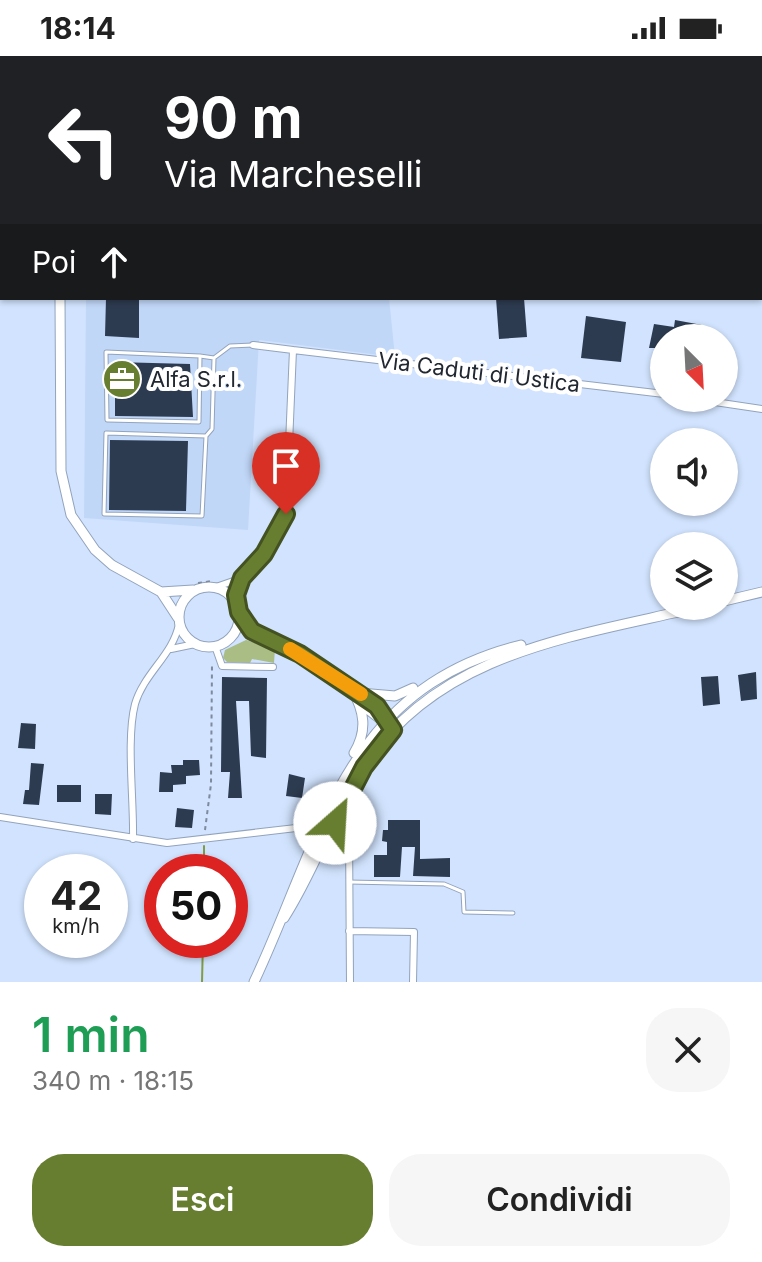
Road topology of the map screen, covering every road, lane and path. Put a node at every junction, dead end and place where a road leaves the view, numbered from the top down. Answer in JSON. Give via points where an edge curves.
{"nodes":[{"id":1,"x":60,"y":300,"type":"edge"},
{"id":2,"x":253,"y":345,"type":"joint"},
{"id":3,"x":293,"y":350,"type":"junction"},
{"id":4,"x":200,"y":356,"type":"junction"},
{"id":5,"x":214,"y":358,"type":"junction"},
{"id":6,"x":650,"y":392,"type":"edge"},
{"id":7,"x":738,"y":405,"type":"edge"},
{"id":8,"x":762,"y":409,"type":"edge"},
{"id":9,"x":199,"y":414,"type":"junction"},
{"id":10,"x":212,"y":414,"type":"junction"},
{"id":11,"x":206,"y":436,"type":"junction"},
{"id":12,"x":242,"y":578,"type":"junction"},
{"id":13,"x":216,"y":587,"type":"junction"},
{"id":14,"x":197,"y":589,"type":"junction"},
{"id":15,"x":161,"y":592,"type":"junction"},
{"id":16,"x":762,"y":592,"type":"edge"},
{"id":17,"x":738,"y":598,"type":"edge"},
{"id":18,"x":238,"y":608,"type":"junction"},
{"id":19,"x":650,"y":619,"type":"edge"},
{"id":20,"x":179,"y":621,"type":"junction"},
{"id":21,"x":262,"y":638,"type":"junction"},
{"id":22,"x":227,"y":641,"type":"junction"},
{"id":23,"x":542,"y":643,"type":"junction"},
{"id":24,"x":195,"y":644,"type":"junction"},
{"id":25,"x":215,"y":646,"type":"junction"},
{"id":26,"x":168,"y":650,"type":"junction"},
{"id":27,"x":484,"y":655,"type":"junction"},
{"id":28,"x":212,"y":664,"type":"dead end"},
{"id":29,"x":273,"y":667,"type":"dead end"},
{"id":30,"x":357,"y":695,"type":"junction"},
{"id":31,"x":384,"y":722,"type":"junction"},
{"id":32,"x":393,"y":730,"type":"junction"},
{"id":33,"x":331,"y":805,"type":"junction"},
{"id":34,"x":0,"y":817,"type":"edge"},
{"id":35,"x":296,"y":828,"type":"dead end"},
{"id":36,"x":349,"y":829,"type":"dead end"},
{"id":37,"x":133,"y":839,"type":"junction"},
{"id":38,"x":204,"y":841,"type":"junction"},
{"id":39,"x":349,"y":882,"type":"junction"},
{"id":40,"x":513,"y":913,"type":"dead end"},
{"id":41,"x":284,"y":918,"type":"junction"},
{"id":42,"x":349,"y":931,"type":"junction"},
{"id":43,"x":254,"y":982,"type":"edge"},
{"id":44,"x":350,"y":982,"type":"edge"},
{"id":45,"x":413,"y":982,"type":"edge"}],
"edges":[{"from":1,"to":15,"type":"main road","via":[[64,496],[95,550]]},
{"from":2,"to":3,"type":"street","name":"Via Caduti di Ustica"},
{"from":2,"to":5,"type":"lane","via":[[230,346]]},
{"from":3,"to":6,"type":"street","name":"Via Caduti di Ustica"},
{"from":3,"to":12,"type":"street","via":[[286,514],[264,554]]},
{"from":4,"to":5,"type":"lane"},
{"from":4,"to":9,"type":"lane"},
{"from":4,"to":9,"type":"lane","via":[[106,352],[107,420],[199,422]]},
{"from":5,"to":10,"type":"lane"},
{"from":7,"to":8,"type":"street"},
{"from":9,"to":10,"type":"lane"},
{"from":10,"to":11,"type":"lane"},
{"from":11,"to":11,"type":"lane","via":[[202,516],[104,514],[106,433]]},
{"from":12,"to":13,"type":"street"},
{"from":12,"to":18,"type":"street"},
{"from":13,"to":14,"type":"main road"},
{"from":13,"to":18,"type":"main road"},
{"from":14,"to":15,"type":"main road"},
{"from":14,"to":20,"type":"main road","via":[[181,604]]},
{"from":15,"to":20,"type":"main road"},
{"from":16,"to":17,"type":"main road"},
{"from":18,"to":21,"type":"main road"},
{"from":18,"to":22,"type":"main road","via":[[236,630]]},
{"from":19,"to":23,"type":"main road"},
{"from":20,"to":24,"type":"main road"},
{"from":20,"to":26,"type":"street"},
{"from":21,"to":22,"type":"main road"},
{"from":21,"to":30,"type":"main road","via":[[300,654]]},
{"from":22,"to":25,"type":"main road"},
{"from":23,"to":27,"type":"main road"},
{"from":23,"to":32,"type":"main road","via":[[464,674],[432,693]]},
{"from":24,"to":25,"type":"main road"},
{"from":24,"to":26,"type":"street"},
{"from":25,"to":29,"type":"street","via":[[222,666]]},
{"from":26,"to":37,"type":"street","via":[[147,677],[133,718]]},
{"from":27,"to":30,"type":"main road","via":[[464,658],[395,696]]},
{"from":27,"to":31,"type":"main road","via":[[436,677]]},
{"from":28,"to":38,"type":"path","via":[[211,784]]},
{"from":30,"to":31,"type":"main road"},
{"from":30,"to":33,"type":"main road","via":[[363,729]]},
{"from":31,"to":32,"type":"main road"},
{"from":31,"to":33,"type":"main road","via":[[353,761]]},
{"from":32,"to":41,"type":"main road","via":[[364,767]]},
{"from":33,"to":41,"type":"main road"},
{"from":34,"to":37,"type":"street"},
{"from":35,"to":38,"type":"street"},
{"from":36,"to":39,"type":"street"},
{"from":37,"to":38,"type":"street"},
{"from":39,"to":40,"type":"lane","via":[[444,884],[463,892],[464,912]]},
{"from":39,"to":42,"type":"street"},
{"from":41,"to":43,"type":"main road"},
{"from":42,"to":44,"type":"street"},
{"from":42,"to":45,"type":"street","via":[[414,932]]}]}
